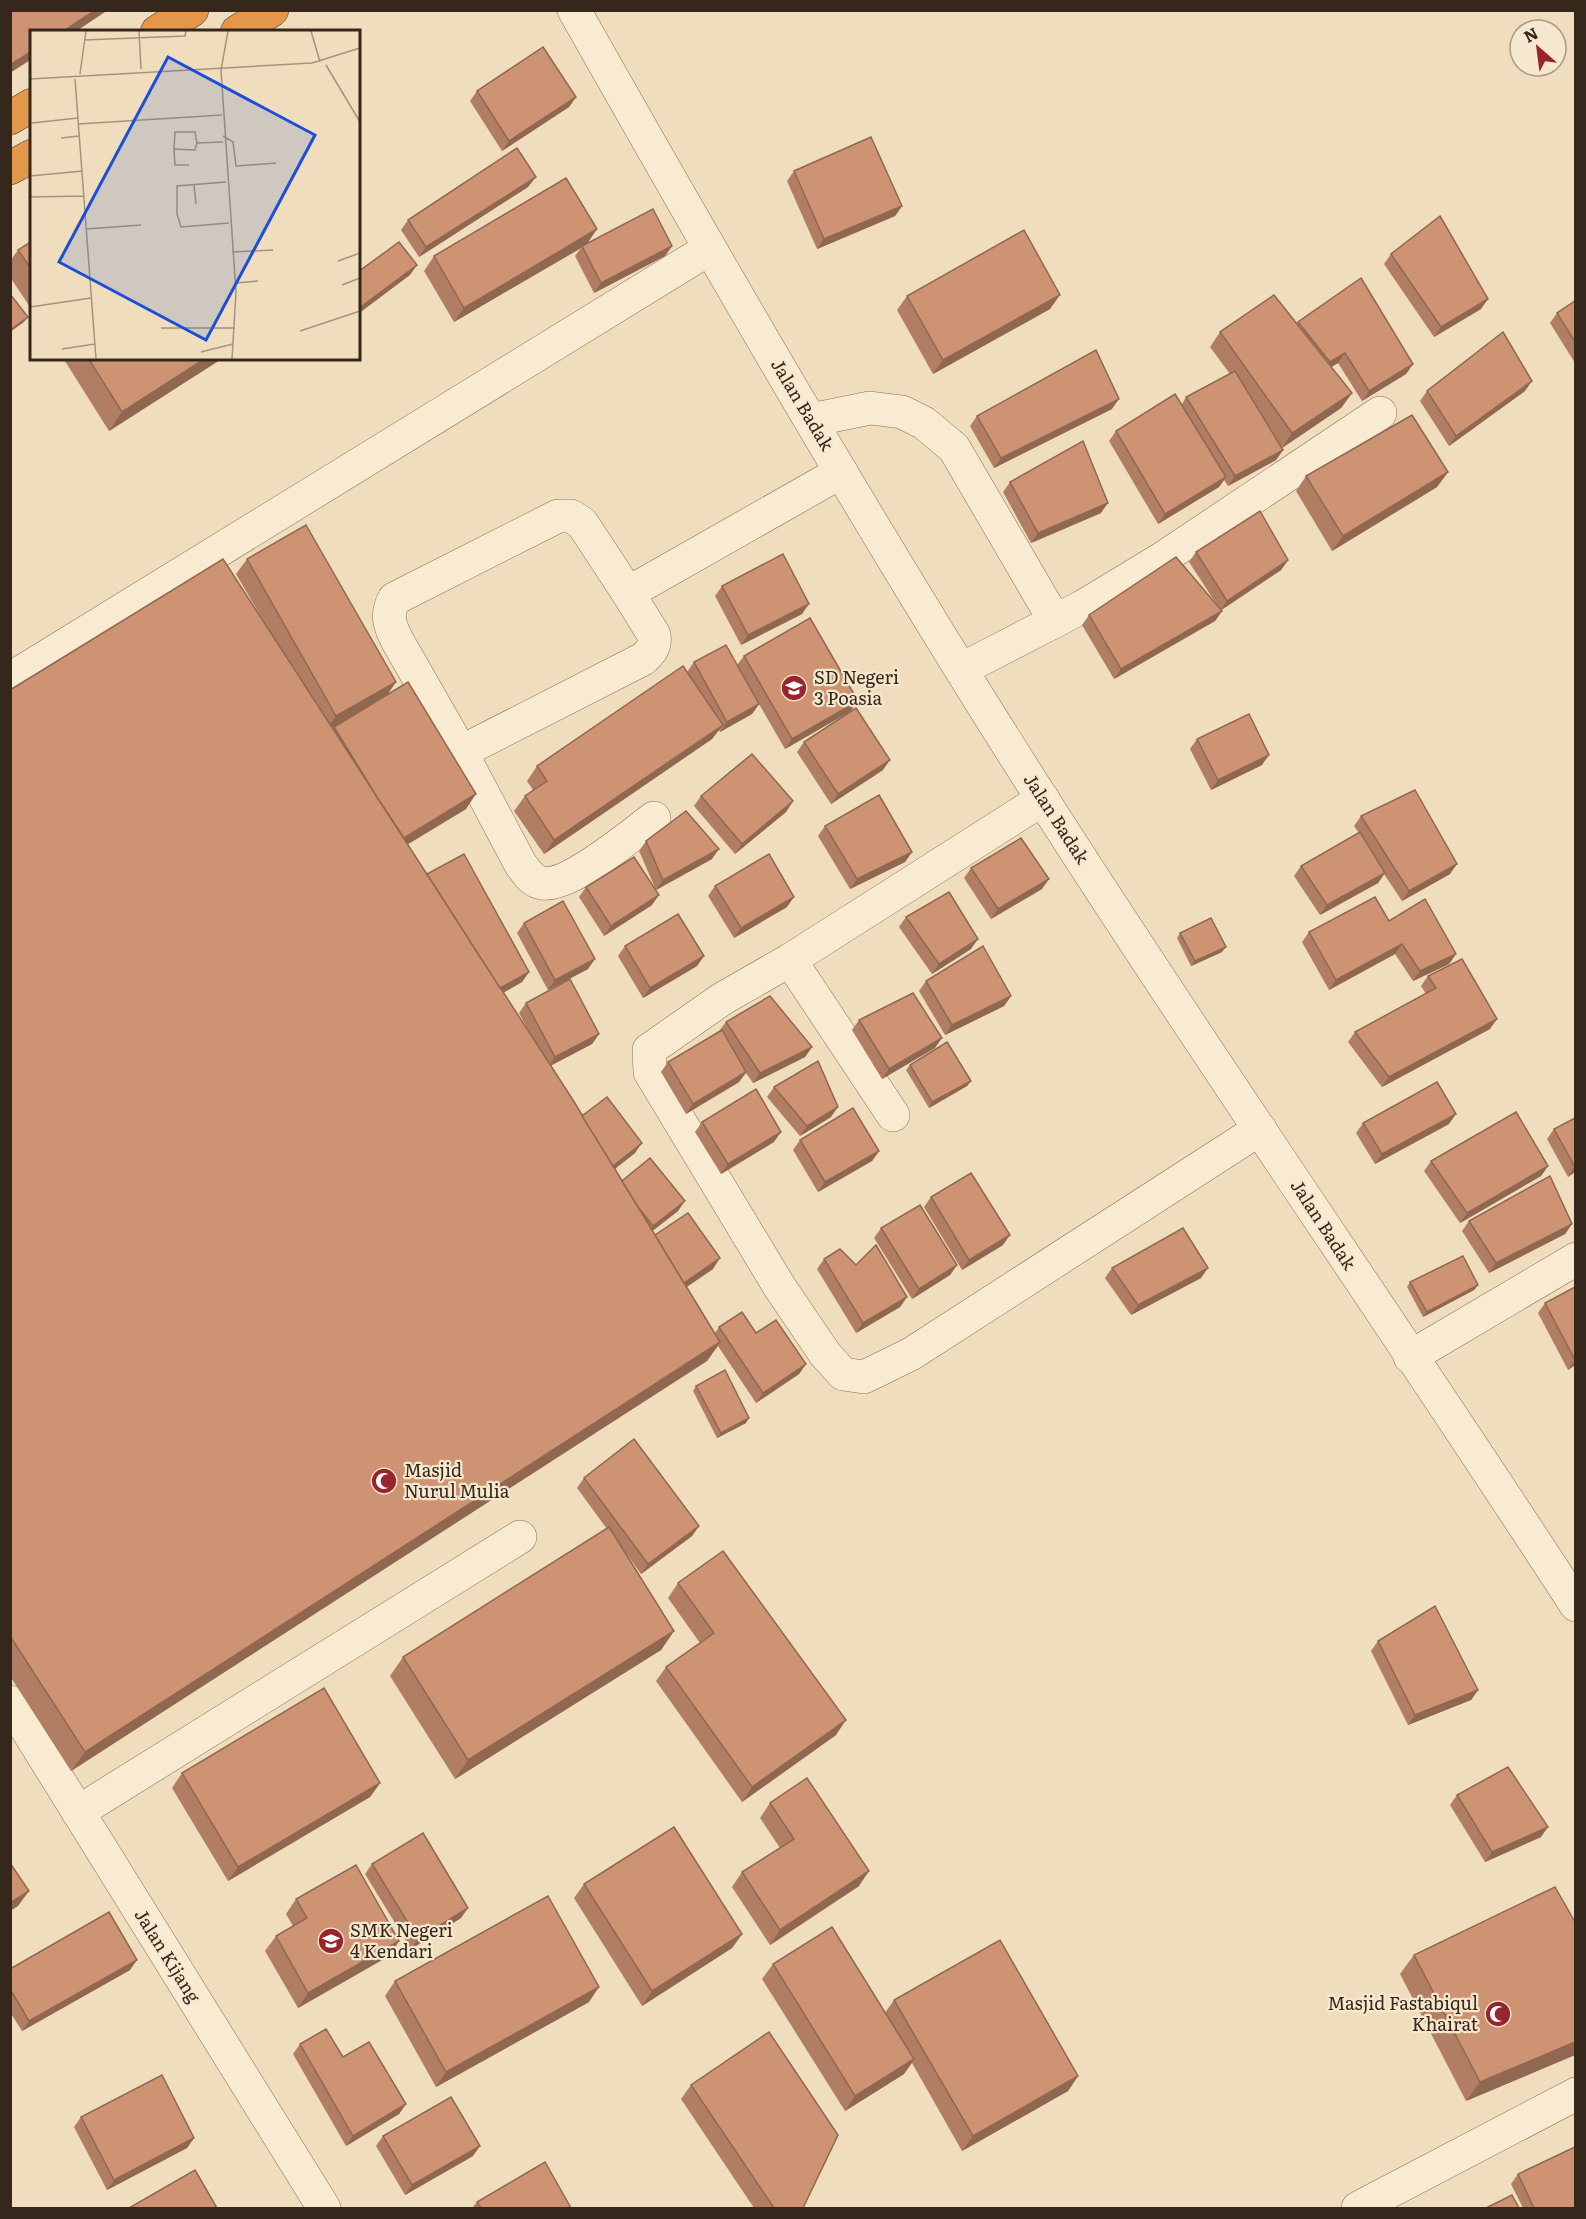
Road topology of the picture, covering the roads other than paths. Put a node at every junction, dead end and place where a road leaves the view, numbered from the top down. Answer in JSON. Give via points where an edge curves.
{"nodes":[{"id":1,"x":192,"y":10,"type":"edge"},
{"id":2,"x":272,"y":10,"type":"edge"},
{"id":3,"x":574,"y":10,"type":"edge"},
{"id":4,"x":160,"y":30,"type":"edge"},
{"id":5,"x":240,"y":30,"type":"edge"},
{"id":6,"x":30,"y":106,"type":"edge"},
{"id":7,"x":10,"y":118,"type":"edge"},
{"id":8,"x":30,"y":157,"type":"edge"},
{"id":9,"x":10,"y":168,"type":"edge"},
{"id":10,"x":709,"y":249,"type":"junction"},
{"id":11,"x":1380,"y":412,"type":"dead end"},
{"id":12,"x":811,"y":420,"type":"junction"},
{"id":13,"x":841,"y":472,"type":"junction"},
{"id":14,"x":628,"y":594,"type":"junction"},
{"id":15,"x":1055,"y":621,"type":"junction"},
{"id":16,"x":962,"y":669,"type":"junction"},
{"id":17,"x":10,"y":679,"type":"edge"},
{"id":18,"x":461,"y":752,"type":"junction"},
{"id":19,"x":1043,"y":799,"type":"junction"},
{"id":20,"x":654,"y":818,"type":"dead end"},
{"id":21,"x":790,"y":960,"type":"junction"},
{"id":22,"x":893,"y":1115,"type":"dead end"},
{"id":23,"x":1260,"y":1129,"type":"junction"},
{"id":24,"x":1575,"y":1259,"type":"edge"},
{"id":25,"x":1410,"y":1357,"type":"junction"},
{"id":26,"x":520,"y":1537,"type":"dead end"},
{"id":27,"x":1575,"y":1605,"type":"edge"},
{"id":28,"x":10,"y":1702,"type":"edge"},
{"id":29,"x":78,"y":1812,"type":"junction"},
{"id":30,"x":1575,"y":2094,"type":"edge"},
{"id":31,"x":324,"y":2208,"type":"edge"},
{"id":32,"x":1358,"y":2208,"type":"edge"}],
"edges":[{"from":1,"to":4,"type":"highway"},
{"from":2,"to":5,"type":"highway"},
{"from":3,"to":10,"type":"street","name":"Jalan Badak"},
{"from":6,"to":7,"type":"highway"},
{"from":8,"to":9,"type":"highway"},
{"from":10,"to":12,"type":"street","name":"Jalan Badak"},
{"from":10,"to":17,"type":"street"},
{"from":11,"to":15,"type":"street","via":[[1163,558]]},
{"from":12,"to":13,"type":"street","name":"Jalan Badak"},
{"from":12,"to":15,"type":"street","via":[[870,408],[902,412],[924,423],[954,448]]},
{"from":13,"to":14,"type":"street"},
{"from":13,"to":16,"type":"street","name":"Jalan Badak"},
{"from":14,"to":18,"type":"street","via":[[654,635],[654,645],[648,654]]},
{"from":14,"to":18,"type":"street","via":[[582,523],[571,516],[558,516],[394,599],[388,621]]},
{"from":15,"to":16,"type":"street"},
{"from":16,"to":19,"type":"street","name":"Jalan Badak"},
{"from":18,"to":20,"type":"street","via":[[521,865],[533,880],[558,882],[576,874]]},
{"from":19,"to":21,"type":"street"},
{"from":19,"to":23,"type":"street","name":"Jalan Badak"},
{"from":21,"to":22,"type":"street"},
{"from":21,"to":23,"type":"street","via":[[669,1035],[649,1050],[648,1060],[650,1072],[779,1286],[843,1374],[864,1377],[911,1354]]},
{"from":23,"to":25,"type":"street","name":"Jalan Badak"},
{"from":24,"to":25,"type":"street"},
{"from":25,"to":27,"type":"street","name":"Jalan Badak"},
{"from":26,"to":29,"type":"street"},
{"from":28,"to":29,"type":"street","name":"Jalan Kijang"},
{"from":29,"to":31,"type":"street","name":"Jalan Kijang"},
{"from":30,"to":32,"type":"street"}]}
